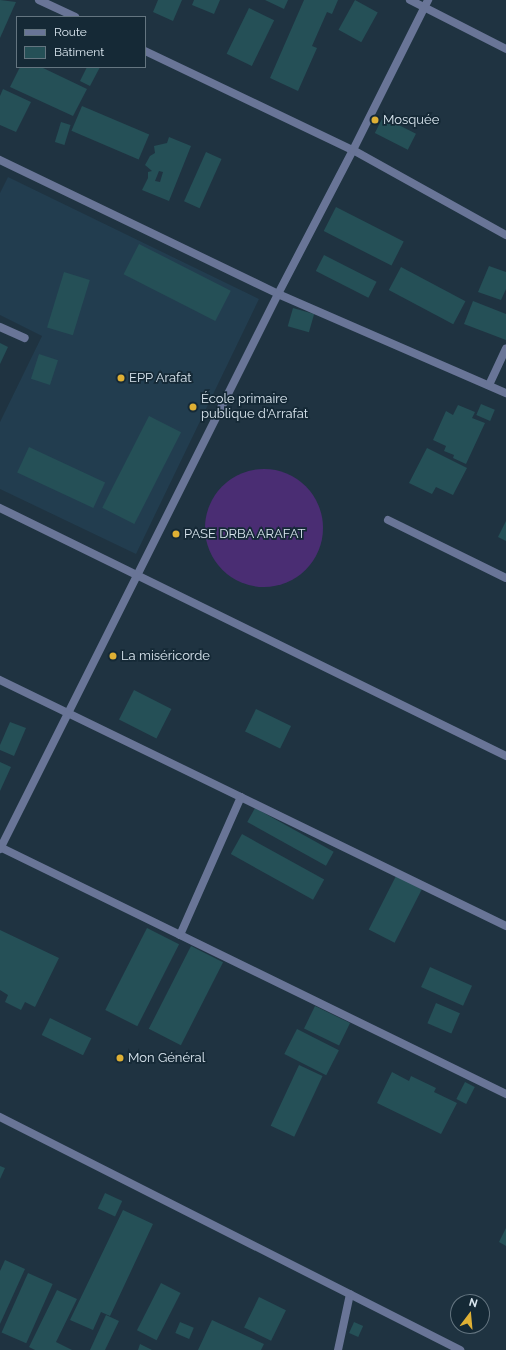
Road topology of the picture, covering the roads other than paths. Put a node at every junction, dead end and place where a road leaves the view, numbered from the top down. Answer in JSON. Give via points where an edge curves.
{"nodes":[{"id":1,"x":39,"y":0,"type":"edge"},
{"id":2,"x":410,"y":0,"type":"edge"},
{"id":3,"x":426,"y":3,"type":"edge"},
{"id":4,"x":73,"y":16,"type":"edge"},
{"id":5,"x":506,"y":49,"type":"edge"},
{"id":6,"x":146,"y":51,"type":"edge"},
{"id":7,"x":353,"y":150,"type":"junction"},
{"id":8,"x":0,"y":160,"type":"edge"},
{"id":9,"x":506,"y":235,"type":"edge"},
{"id":10,"x":278,"y":294,"type":"junction"},
{"id":11,"x":0,"y":327,"type":"edge"},
{"id":12,"x":24,"y":338,"type":"dead end"},
{"id":13,"x":506,"y":349,"type":"edge"},
{"id":14,"x":489,"y":385,"type":"junction"},
{"id":15,"x":506,"y":393,"type":"edge"},
{"id":16,"x":0,"y":508,"type":"edge"},
{"id":17,"x":388,"y":520,"type":"dead end"},
{"id":18,"x":137,"y":575,"type":"junction"},
{"id":19,"x":506,"y":578,"type":"edge"},
{"id":20,"x":0,"y":680,"type":"edge"},
{"id":21,"x":68,"y":713,"type":"junction"},
{"id":22,"x":506,"y":756,"type":"edge"},
{"id":23,"x":241,"y":797,"type":"junction"},
{"id":24,"x":0,"y":848,"type":"edge"},
{"id":25,"x":506,"y":926,"type":"edge"},
{"id":26,"x":180,"y":935,"type":"junction"},
{"id":27,"x":506,"y":1094,"type":"edge"},
{"id":28,"x":0,"y":1117,"type":"edge"},
{"id":29,"x":350,"y":1294,"type":"junction"},
{"id":30,"x":338,"y":1350,"type":"edge"},
{"id":31,"x":460,"y":1350,"type":"edge"}],
"edges":[{"from":1,"to":4,"type":"street"},
{"from":2,"to":3,"type":"street"},
{"from":3,"to":5,"type":"street"},
{"from":3,"to":7,"type":"street"},
{"from":6,"to":7,"type":"street"},
{"from":7,"to":9,"type":"street"},
{"from":7,"to":10,"type":"street"},
{"from":8,"to":10,"type":"street"},
{"from":10,"to":14,"type":"street"},
{"from":10,"to":18,"type":"street"},
{"from":11,"to":12,"type":"street"},
{"from":13,"to":14,"type":"street"},
{"from":14,"to":15,"type":"street"},
{"from":16,"to":18,"type":"street"},
{"from":17,"to":19,"type":"street"},
{"from":18,"to":21,"type":"street"},
{"from":18,"to":22,"type":"street"},
{"from":20,"to":21,"type":"street"},
{"from":21,"to":23,"type":"street"},
{"from":21,"to":24,"type":"street"},
{"from":23,"to":25,"type":"street"},
{"from":23,"to":26,"type":"street"},
{"from":24,"to":26,"type":"street"},
{"from":26,"to":27,"type":"street"},
{"from":28,"to":29,"type":"street"},
{"from":29,"to":30,"type":"street"},
{"from":29,"to":31,"type":"street"}]}
